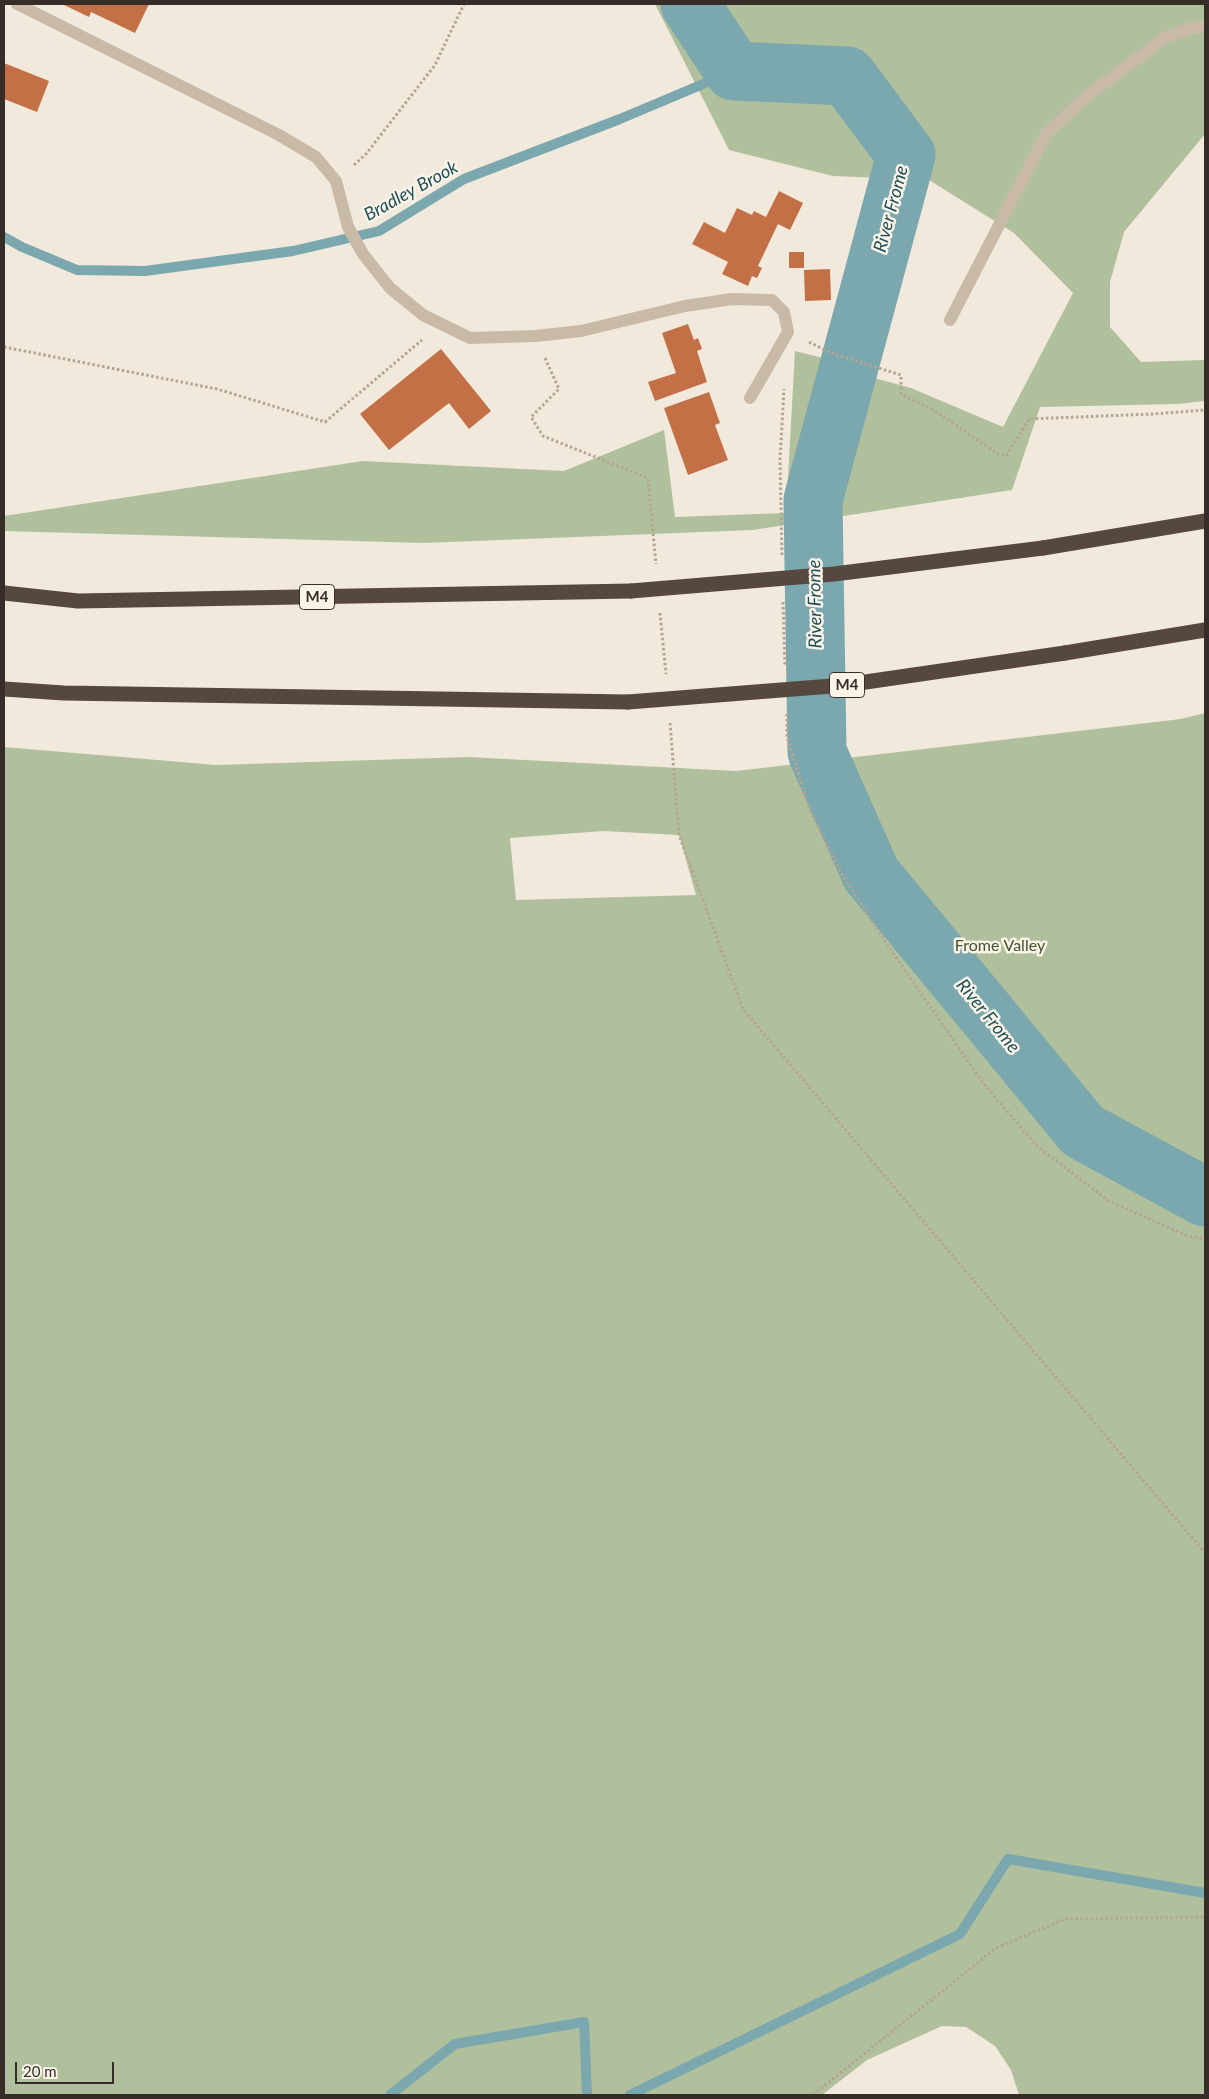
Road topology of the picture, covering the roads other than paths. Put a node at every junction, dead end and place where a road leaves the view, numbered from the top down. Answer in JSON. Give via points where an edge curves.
{"nodes":[{"id":1,"x":17,"y":4,"type":"edge"},
{"id":2,"x":1205,"y":26,"type":"edge"},
{"id":3,"x":950,"y":320,"type":"dead end"},
{"id":4,"x":750,"y":398,"type":"dead end"},
{"id":5,"x":1205,"y":521,"type":"edge"},
{"id":6,"x":4,"y":593,"type":"edge"},
{"id":7,"x":1205,"y":630,"type":"edge"},
{"id":8,"x":4,"y":689,"type":"edge"}],
"edges":[{"from":1,"to":4,"type":"street","via":[[279,135],[316,157],[336,180],[348,227],[363,254],[390,288],[423,315],[470,338],[581,331],[685,306],[732,299],[772,300],[784,312],[788,332]]},
{"from":2,"to":3,"type":"street","via":[[1166,37],[1086,97],[1046,134]]},
{"from":5,"to":6,"type":"highway","number":"M4","bridge":true,"via":[[1043,548],[834,574],[631,591],[78,601]]},
{"from":7,"to":8,"type":"highway","number":"M4","bridge":true,"via":[[1065,654],[845,685],[628,702],[74,693]]}]}
